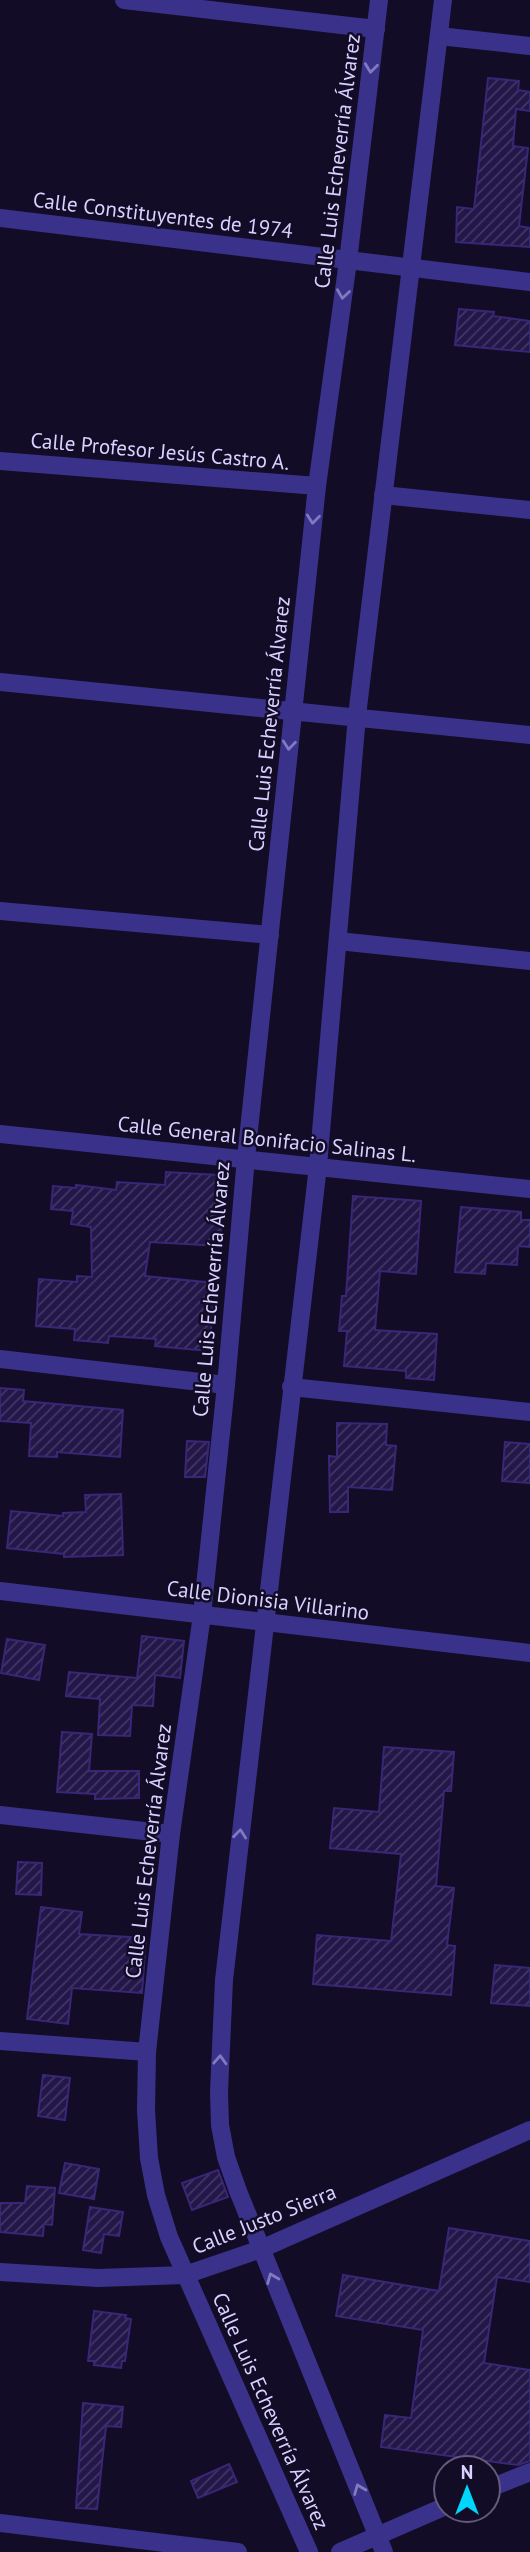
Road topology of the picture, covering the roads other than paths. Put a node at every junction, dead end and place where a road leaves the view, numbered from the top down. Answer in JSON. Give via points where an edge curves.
{"nodes":[{"id":1,"x":124,"y":0,"type":"edge"},
{"id":2,"x":379,"y":0,"type":"edge"},
{"id":3,"x":443,"y":0,"type":"edge"},
{"id":4,"x":376,"y":29,"type":"junction"},
{"id":5,"x":439,"y":36,"type":"junction"},
{"id":6,"x":530,"y":46,"type":"edge"},
{"id":7,"x":0,"y":218,"type":"edge"},
{"id":8,"x":348,"y":261,"type":"junction"},
{"id":9,"x":411,"y":269,"type":"junction"},
{"id":10,"x":530,"y":282,"type":"edge"},
{"id":11,"x":0,"y":461,"type":"edge"},
{"id":12,"x":317,"y":486,"type":"junction"},
{"id":13,"x":383,"y":495,"type":"junction"},
{"id":14,"x":530,"y":510,"type":"edge"},
{"id":15,"x":0,"y":682,"type":"edge"},
{"id":16,"x":293,"y":710,"type":"junction"},
{"id":17,"x":358,"y":716,"type":"junction"},
{"id":18,"x":530,"y":735,"type":"edge"},
{"id":19,"x":0,"y":911,"type":"edge"},
{"id":20,"x":270,"y":935,"type":"junction"},
{"id":21,"x":338,"y":941,"type":"junction"},
{"id":22,"x":530,"y":961,"type":"edge"},
{"id":23,"x":0,"y":1134,"type":"edge"},
{"id":24,"x":246,"y":1158,"type":"junction"},
{"id":25,"x":318,"y":1166,"type":"junction"},
{"id":26,"x":530,"y":1189,"type":"edge"},
{"id":27,"x":0,"y":1359,"type":"edge"},
{"id":28,"x":226,"y":1385,"type":"junction"},
{"id":29,"x":291,"y":1387,"type":"junction"},
{"id":30,"x":530,"y":1412,"type":"edge"},
{"id":31,"x":0,"y":1591,"type":"edge"},
{"id":32,"x":202,"y":1615,"type":"junction"},
{"id":33,"x":265,"y":1622,"type":"junction"},
{"id":34,"x":530,"y":1653,"type":"edge"},
{"id":35,"x":0,"y":1815,"type":"edge"},
{"id":36,"x":171,"y":1834,"type":"junction"},
{"id":37,"x":0,"y":2041,"type":"edge"},
{"id":38,"x":146,"y":2052,"type":"junction"},
{"id":39,"x":530,"y":2130,"type":"edge"},
{"id":40,"x":261,"y":2249,"type":"junction"},
{"id":41,"x":0,"y":2272,"type":"edge"},
{"id":42,"x":185,"y":2275,"type":"junction"},
{"id":43,"x":530,"y":2472,"type":"edge"},
{"id":44,"x":502,"y":2483,"type":"edge"},
{"id":45,"x":432,"y":2512,"type":"edge"},
{"id":46,"x":0,"y":2523,"type":"edge"},
{"id":47,"x":377,"y":2535,"type":"junction"},
{"id":48,"x":238,"y":2552,"type":"edge"},
{"id":49,"x":309,"y":2552,"type":"edge"},
{"id":50,"x":340,"y":2552,"type":"edge"},
{"id":51,"x":384,"y":2552,"type":"edge"}],
"edges":[{"from":1,"to":4,"type":"street"},
{"from":2,"to":4,"type":"street","name":"Calle Luis Echeverría Álvarez"},
{"from":3,"to":5,"type":"street"},
{"from":4,"to":8,"type":"street","name":"Calle Luis Echeverría Álvarez","one_way":true},
{"from":5,"to":6,"type":"street"},
{"from":5,"to":9,"type":"street"},
{"from":7,"to":8,"type":"street","name":"Calle Constituyentes de 1974"},
{"from":8,"to":9,"type":"street","name":"Calle Constituyentes de 1974"},
{"from":8,"to":12,"type":"street","name":"Calle Luis Echeverría Álvarez","one_way":true},
{"from":9,"to":10,"type":"street","name":"Calle Constituyentes de 1974"},
{"from":9,"to":13,"type":"street"},
{"from":11,"to":12,"type":"street","name":"Calle Profesor Jesús Castro A."},
{"from":12,"to":16,"type":"street","name":"Calle Luis Echeverría Álvarez","one_way":true},
{"from":13,"to":14,"type":"street"},
{"from":13,"to":17,"type":"street"},
{"from":15,"to":16,"type":"street"},
{"from":16,"to":17,"type":"street"},
{"from":16,"to":20,"type":"street","name":"Calle Luis Echeverría Álvarez","one_way":true},
{"from":17,"to":18,"type":"street"},
{"from":17,"to":21,"type":"street"},
{"from":19,"to":20,"type":"street"},
{"from":20,"to":24,"type":"street","name":"Calle Luis Echeverría Álvarez"},
{"from":21,"to":22,"type":"street"},
{"from":21,"to":25,"type":"street"},
{"from":23,"to":24,"type":"street","name":"Calle General Bonifacio Salinas L."},
{"from":24,"to":25,"type":"street","name":"Calle General Bonifacio Salinas L."},
{"from":24,"to":28,"type":"street","name":"Calle Luis Echeverría Álvarez"},
{"from":25,"to":26,"type":"street","name":"Calle General Bonifacio Salinas L."},
{"from":25,"to":29,"type":"street"},
{"from":27,"to":28,"type":"street"},
{"from":28,"to":32,"type":"street","name":"Calle Luis Echeverría Álvarez"},
{"from":29,"to":30,"type":"street"},
{"from":29,"to":33,"type":"street"},
{"from":31,"to":32,"type":"street","name":"Calle Dionisia Villarino"},
{"from":32,"to":33,"type":"street","name":"Calle Dionisia Villarino"},
{"from":32,"to":36,"type":"street","name":"Calle Luis Echeverría Álvarez"},
{"from":33,"to":34,"type":"street","name":"Calle Dionisia Villarino"},
{"from":40,"to":33,"type":"street","one_way":true,"via":[[226,2157],[219,2092],[224,1980]]},
{"from":35,"to":36,"type":"street"},
{"from":36,"to":38,"type":"street","name":"Calle Luis Echeverría Álvarez"},
{"from":37,"to":38,"type":"street"},
{"from":38,"to":42,"type":"street","name":"Calle Luis Echeverría Álvarez","via":[[149,2158],[156,2195]]},
{"from":39,"to":40,"type":"street","name":"Calle Justo Sierra"},
{"from":40,"to":42,"type":"street","name":"Calle Justo Sierra"},
{"from":47,"to":40,"type":"street","one_way":true},
{"from":41,"to":42,"type":"street","name":"Calle Justo Sierra","via":[[98,2278]]},
{"from":42,"to":49,"type":"street","name":"Calle Luis Echeverría Álvarez"},
{"from":43,"to":44,"type":"street"},
{"from":45,"to":47,"type":"street"},
{"from":46,"to":48,"type":"street"},
{"from":47,"to":50,"type":"street"},
{"from":47,"to":51,"type":"street"}]}
